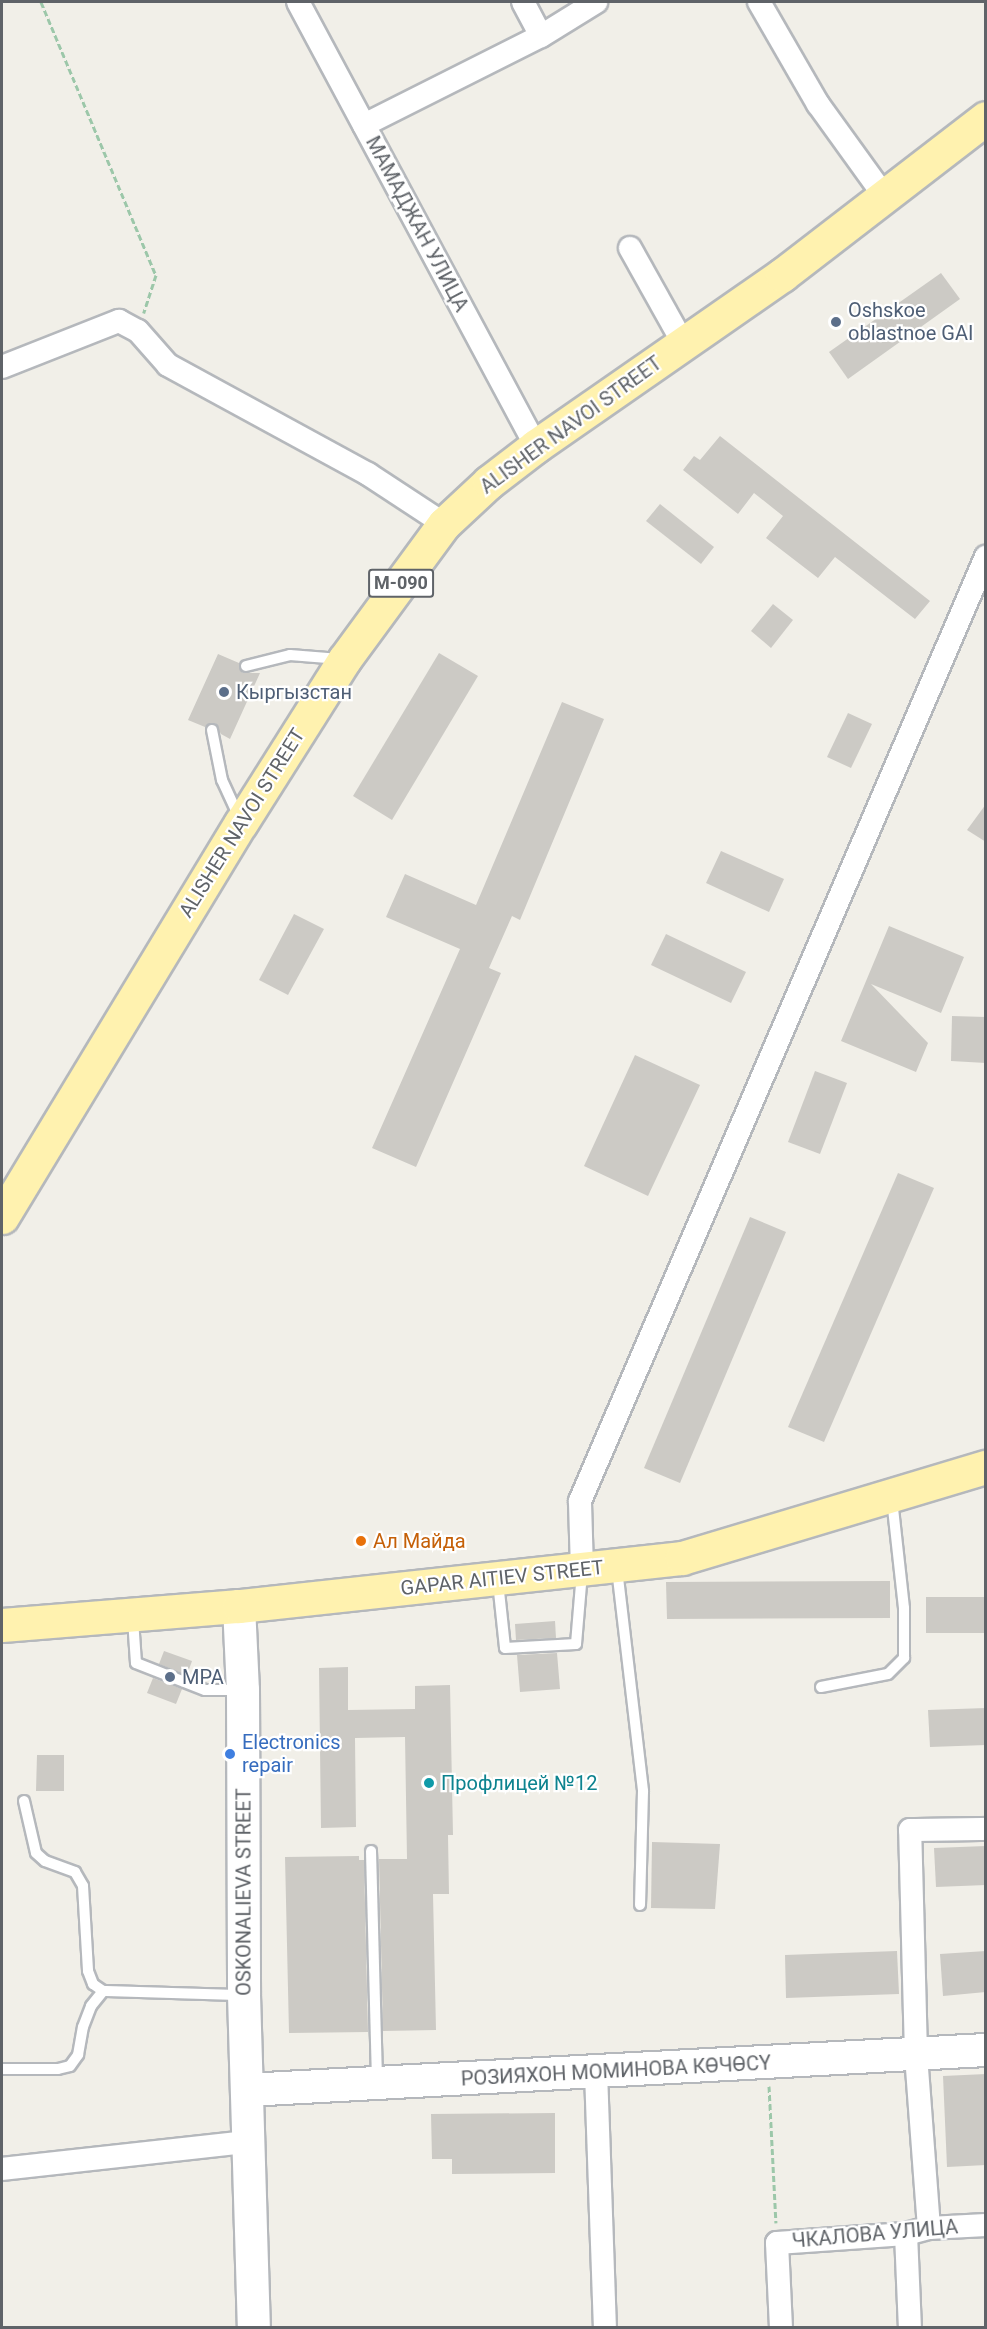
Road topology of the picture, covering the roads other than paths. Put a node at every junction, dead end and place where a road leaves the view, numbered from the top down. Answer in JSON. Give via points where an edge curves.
{"nodes":[{"id":1,"x":298,"y":2,"type":"edge"},
{"id":2,"x":523,"y":2,"type":"edge"},
{"id":3,"x":596,"y":2,"type":"edge"},
{"id":4,"x":759,"y":2,"type":"edge"},
{"id":5,"x":541,"y":36,"type":"junction"},
{"id":6,"x":986,"y":118,"type":"edge"},
{"id":7,"x":364,"y":125,"type":"junction"},
{"id":8,"x":885,"y":197,"type":"junction"},
{"id":9,"x":630,"y":248,"type":"dead end"},
{"id":10,"x":683,"y":343,"type":"junction"},
{"id":11,"x":2,"y":367,"type":"edge"},
{"id":12,"x":536,"y":446,"type":"junction"},
{"id":13,"x":444,"y":524,"type":"junction"},
{"id":14,"x":986,"y":557,"type":"edge"},
{"id":15,"x":344,"y":660,"type":"junction"},
{"id":16,"x":246,"y":666,"type":"dead end"},
{"id":17,"x":212,"y":730,"type":"dead end"},
{"id":18,"x":242,"y":823,"type":"junction"},
{"id":19,"x":2,"y":1217,"type":"edge"},
{"id":20,"x":986,"y":1467,"type":"edge"},
{"id":21,"x":892,"y":1497,"type":"junction"},
{"id":22,"x":616,"y":1566,"type":"junction"},
{"id":23,"x":582,"y":1570,"type":"junction"},
{"id":24,"x":498,"y":1579,"type":"junction"},
{"id":25,"x":239,"y":1606,"type":"junction"},
{"id":26,"x":133,"y":1616,"type":"junction"},
{"id":27,"x":7,"y":1623,"type":"edge"},
{"id":28,"x":821,"y":1687,"type":"dead end"},
{"id":29,"x":243,"y":1690,"type":"junction"},
{"id":30,"x":24,"y":1801,"type":"dead end"},
{"id":31,"x":986,"y":1829,"type":"edge"},
{"id":32,"x":371,"y":1851,"type":"dead end"},
{"id":33,"x":640,"y":1905,"type":"dead end"},
{"id":34,"x":103,"y":1991,"type":"junction"},
{"id":35,"x":244,"y":1995,"type":"junction"},
{"id":36,"x":986,"y":2050,"type":"edge"},
{"id":37,"x":916,"y":2055,"type":"junction"},
{"id":38,"x":2,"y":2069,"type":"edge"},
{"id":39,"x":596,"y":2072,"type":"junction"},
{"id":40,"x":377,"y":2083,"type":"junction"},
{"id":41,"x":247,"y":2090,"type":"junction"},
{"id":42,"x":248,"y":2142,"type":"junction"},
{"id":43,"x":2,"y":2169,"type":"edge"},
{"id":44,"x":986,"y":2225,"type":"edge"},
{"id":45,"x":929,"y":2228,"type":"junction"},
{"id":46,"x":906,"y":2234,"type":"junction"},
{"id":47,"x":254,"y":2328,"type":"edge"},
{"id":48,"x":605,"y":2328,"type":"edge"},
{"id":49,"x":781,"y":2328,"type":"edge"},
{"id":50,"x":910,"y":2328,"type":"edge"}],
"edges":[{"from":1,"to":7,"type":"street","name":"МАМАДЖАН УЛИЦА"},
{"from":2,"to":5,"type":"street"},
{"from":3,"to":5,"type":"street"},
{"from":4,"to":8,"type":"street","via":[[818,104]]},
{"from":5,"to":7,"type":"street"},
{"from":6,"to":8,"type":"main road","name":"ALISHER NAVOI STREET","number":"М-090"},
{"from":7,"to":12,"type":"street","name":"МАМАДЖАН УЛИЦА"},
{"from":8,"to":10,"type":"main road","name":"ALISHER NAVOI STREET","number":"М-090"},
{"from":9,"to":10,"type":"street"},
{"from":10,"to":12,"type":"main road","name":"ALISHER NAVOI STREET","number":"М-090"},
{"from":11,"to":13,"type":"street","via":[[119,321],[138,331],[168,365],[368,474]]},
{"from":12,"to":13,"type":"main road","name":"ALISHER NAVOI STREET","number":"М-090"},
{"from":13,"to":15,"type":"main road","name":"ALISHER NAVOI STREET","number":"М-090"},
{"from":14,"to":23,"type":"street","via":[[580,1501]]},
{"from":15,"to":16,"type":"lane","via":[[290,655]]},
{"from":15,"to":18,"type":"main road","name":"ALISHER NAVOI STREET","number":"М-090"},
{"from":17,"to":18,"type":"lane","via":[[222,780]]},
{"from":18,"to":19,"type":"main road","name":"ALISHER NAVOI STREET","number":"М-090"},
{"from":20,"to":21,"type":"main road","name":"GAPAR AITIEV STREET"},
{"from":21,"to":22,"type":"main road","name":"GAPAR AITIEV STREET","via":[[682,1558]]},
{"from":21,"to":28,"type":"lane","via":[[904,1608],[904,1658],[888,1674]]},
{"from":22,"to":23,"type":"main road","name":"GAPAR AITIEV STREET"},
{"from":22,"to":33,"type":"lane","via":[[643,1791]]},
{"from":23,"to":24,"type":"main road","name":"GAPAR AITIEV STREET"},
{"from":23,"to":24,"type":"lane","via":[[576,1644],[505,1648]]},
{"from":24,"to":25,"type":"main road","name":"GAPAR AITIEV STREET"},
{"from":25,"to":26,"type":"main road","name":"GAPAR AITIEV STREET"},
{"from":25,"to":29,"type":"street","name":"OSKONALIEVA STREET"},
{"from":26,"to":27,"type":"main road","name":"GAPAR AITIEV STREET"},
{"from":26,"to":29,"type":"lane","via":[[136,1663],[205,1690]]},
{"from":29,"to":35,"type":"street","name":"OSKONALIEVA STREET"},
{"from":30,"to":34,"type":"lane","via":[[36,1853],[45,1862],[75,1872],[83,1886],[88,1971],[93,1984]]},
{"from":31,"to":37,"type":"street","via":[[910,1830]]},
{"from":32,"to":40,"type":"lane"},
{"from":34,"to":35,"type":"lane"},
{"from":34,"to":38,"type":"lane","via":[[91,2006],[78,2055],[70,2066]]},
{"from":35,"to":41,"type":"street","name":"OSKONALIEVA STREET"},
{"from":36,"to":37,"type":"street","name":"РОЗИЯХОН МОМИНОВА КӨЧӨСҮ"},
{"from":37,"to":39,"type":"street","name":"РОЗИЯХОН МОМИНОВА КӨЧӨСҮ"},
{"from":37,"to":45,"type":"street"},
{"from":39,"to":40,"type":"street","name":"РОЗИЯХОН МОМИНОВА КӨЧӨСҮ"},
{"from":39,"to":48,"type":"street"},
{"from":40,"to":41,"type":"street","name":"РОЗИЯХОН МОМИНОВА КӨЧӨСҮ"},
{"from":41,"to":42,"type":"street","name":"OSKONALIEVA STREET"},
{"from":42,"to":43,"type":"street"},
{"from":42,"to":47,"type":"street","name":"OSKONALIEVA STREET"},
{"from":44,"to":45,"type":"street","name":"ЧКАЛОВА УЛИЦА"},
{"from":45,"to":46,"type":"street","name":"ЧКАЛОВА УЛИЦА"},
{"from":46,"to":49,"type":"street","name":"ЧКАЛОВА УЛИЦА","via":[[777,2243]]},
{"from":46,"to":50,"type":"street"}]}
